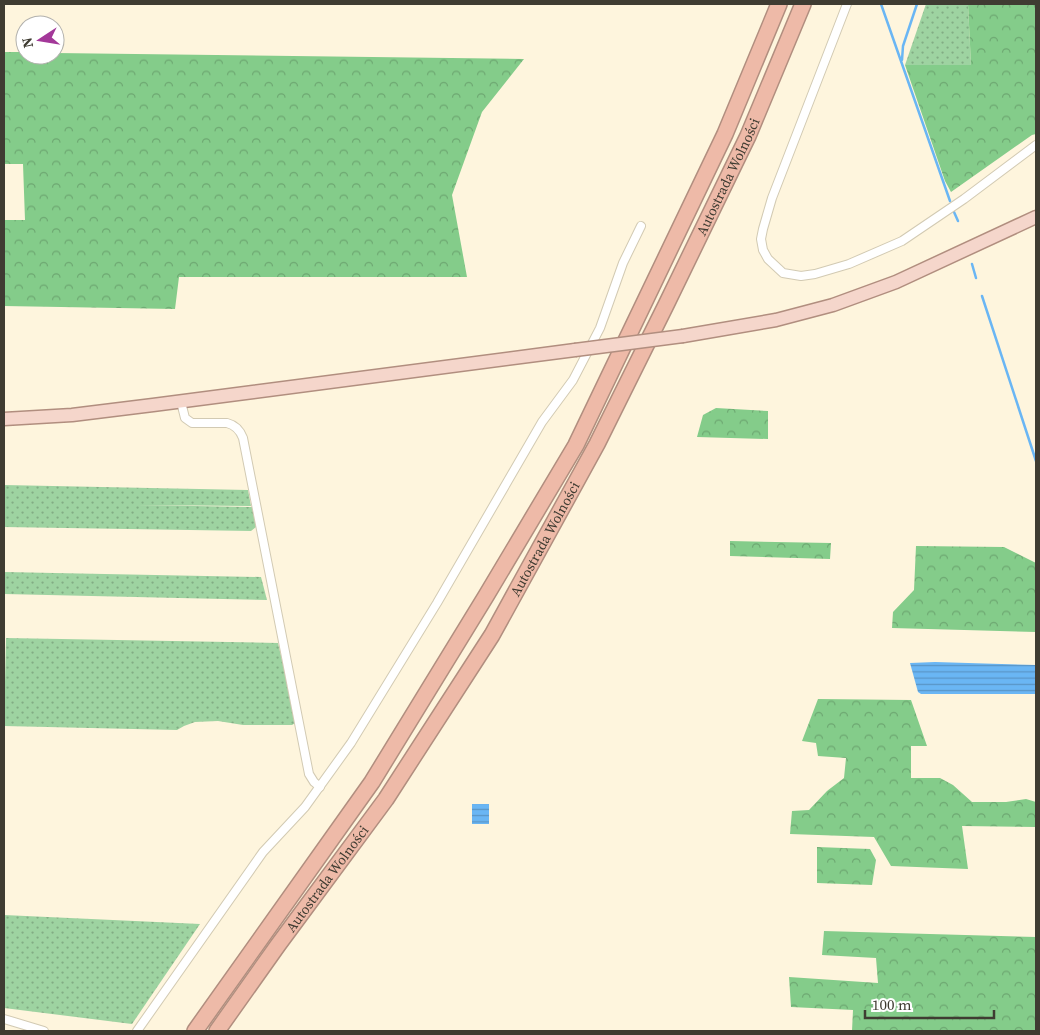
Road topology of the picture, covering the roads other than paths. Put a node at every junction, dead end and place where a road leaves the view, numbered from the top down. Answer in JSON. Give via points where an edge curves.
{"nodes":[{"id":1,"x":779,"y":4,"type":"edge"},
{"id":2,"x":803,"y":4,"type":"edge"},
{"id":3,"x":847,"y":4,"type":"edge"},
{"id":4,"x":1036,"y":145,"type":"edge"},
{"id":5,"x":1036,"y":217,"type":"edge"},
{"id":6,"x":641,"y":226,"type":"dead end"},
{"id":7,"x":181,"y":402,"type":"junction"},
{"id":8,"x":4,"y":418,"type":"edge"},
{"id":9,"x":320,"y":787,"type":"junction"},
{"id":10,"x":4,"y":1019,"type":"edge"},
{"id":11,"x":44,"y":1031,"type":"edge"},
{"id":12,"x":137,"y":1031,"type":"edge"},
{"id":13,"x":195,"y":1031,"type":"edge"},
{"id":14,"x":217,"y":1031,"type":"edge"}],
"edges":[{"from":1,"to":13,"type":"highway","name":"Autostrada Wolności","via":[[725,134],[576,445],[372,782]]},
{"from":2,"to":14,"type":"highway","name":"Autostrada Wolności","via":[[748,136],[657,323],[597,444],[492,635],[386,799]]},
{"from":3,"to":4,"type":"street","via":[[763,229],[763,250],[783,273],[815,274],[849,264],[902,241]]},
{"from":5,"to":7,"type":"main road","bridge":true,"via":[[896,282],[833,305],[776,320],[683,336]]},
{"from":6,"to":9,"type":"street","via":[[623,263],[600,328],[573,380],[542,422],[432,611],[351,743]]},
{"from":7,"to":8,"type":"main road"},
{"from":7,"to":9,"type":"street","via":[[185,418],[192,423],[232,425],[243,438],[310,774]]},
{"from":9,"to":12,"type":"street","via":[[263,852]]},
{"from":10,"to":11,"type":"street"}]}
